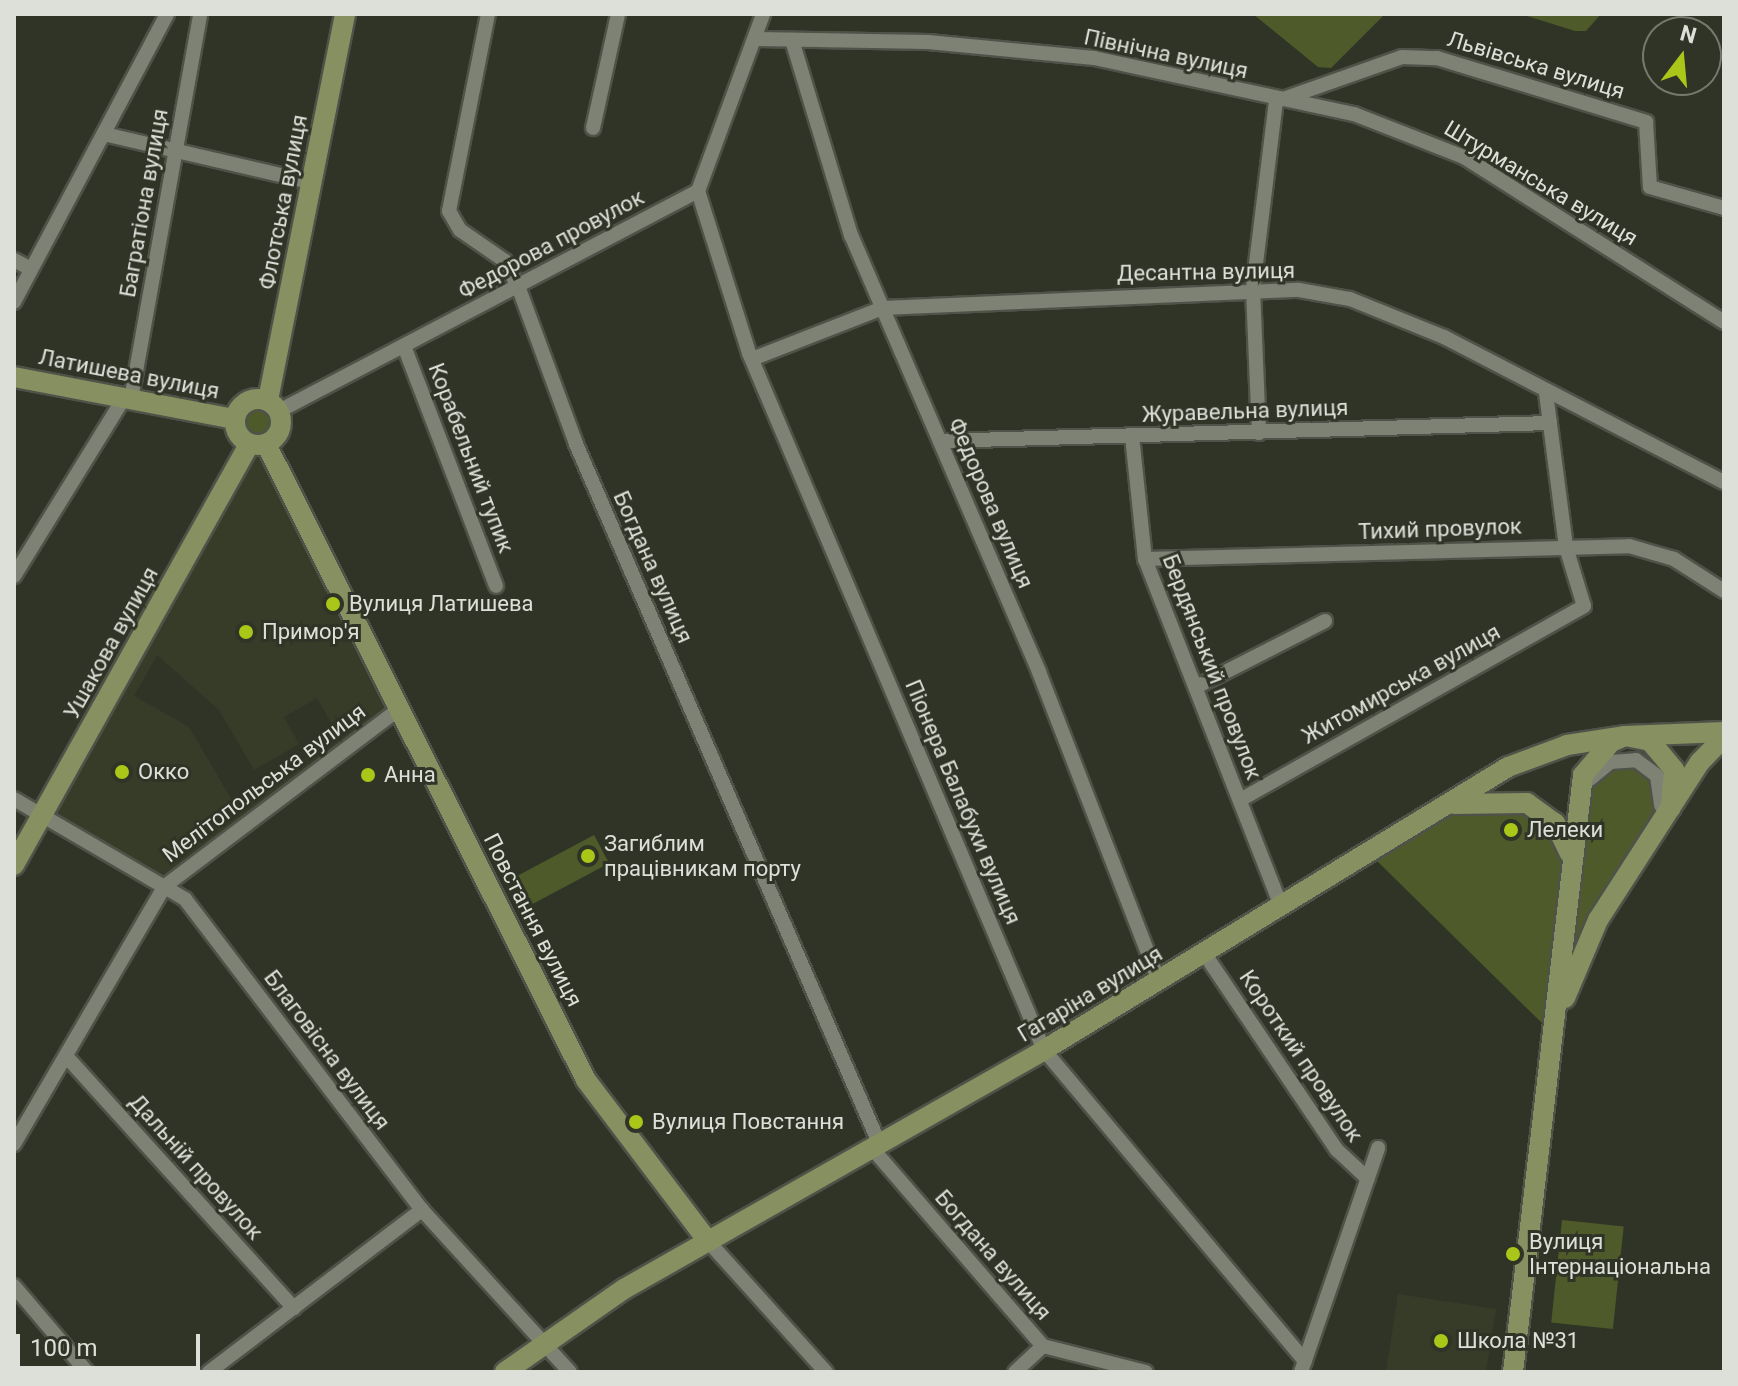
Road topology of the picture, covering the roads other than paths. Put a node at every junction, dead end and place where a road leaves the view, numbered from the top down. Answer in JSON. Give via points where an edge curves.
{"nodes":[{"id":1,"x":167,"y":14,"type":"edge"},
{"id":2,"x":200,"y":14,"type":"edge"},
{"id":3,"x":345,"y":14,"type":"edge"},
{"id":4,"x":488,"y":14,"type":"edge"},
{"id":5,"x":618,"y":14,"type":"edge"},
{"id":6,"x":763,"y":14,"type":"edge"},
{"id":7,"x":758,"y":39,"type":"junction"},
{"id":8,"x":792,"y":40,"type":"junction"},
{"id":9,"x":1276,"y":101,"type":"junction"},
{"id":10,"x":593,"y":128,"type":"dead end"},
{"id":11,"x":104,"y":134,"type":"junction"},
{"id":12,"x":176,"y":151,"type":"junction"},
{"id":13,"x":311,"y":182,"type":"junction"},
{"id":14,"x":698,"y":191,"type":"junction"},
{"id":15,"x":1724,"y":208,"type":"edge"},
{"id":16,"x":14,"y":260,"type":"edge"},
{"id":17,"x":29,"y":268,"type":"junction"},
{"id":18,"x":518,"y":286,"type":"junction"},
{"id":19,"x":1253,"y":288,"type":"junction"},
{"id":20,"x":14,"y":302,"type":"edge"},
{"id":21,"x":883,"y":308,"type":"junction"},
{"id":22,"x":1724,"y":322,"type":"edge"},
{"id":23,"x":404,"y":346,"type":"junction"},
{"id":24,"x":752,"y":359,"type":"junction"},
{"id":25,"x":14,"y":377,"type":"edge"},
{"id":26,"x":1546,"y":392,"type":"junction"},
{"id":27,"x":128,"y":399,"type":"junction"},
{"id":28,"x":274,"y":406,"type":"junction"},
{"id":29,"x":234,"y":419,"type":"junction"},
{"id":30,"x":1550,"y":423,"type":"junction"},
{"id":31,"x":1259,"y":433,"type":"junction"},
{"id":32,"x":1132,"y":436,"type":"junction"},
{"id":33,"x":940,"y":441,"type":"junction"},
{"id":34,"x":258,"y":444,"type":"junction"},
{"id":35,"x":1724,"y":482,"type":"edge"},
{"id":36,"x":1566,"y":547,"type":"junction"},
{"id":37,"x":1145,"y":559,"type":"junction"},
{"id":38,"x":14,"y":576,"type":"edge"},
{"id":39,"x":496,"y":586,"type":"dead end"},
{"id":40,"x":1724,"y":591,"type":"edge"},
{"id":41,"x":1325,"y":621,"type":"dead end"},
{"id":42,"x":1196,"y":687,"type":"junction"},
{"id":43,"x":399,"y":709,"type":"junction"},
{"id":44,"x":1724,"y":734,"type":"edge"},
{"id":45,"x":1625,"y":736,"type":"junction"},
{"id":46,"x":1580,"y":790,"type":"junction"},
{"id":47,"x":14,"y":799,"type":"edge"},
{"id":48,"x":1240,"y":800,"type":"junction"},
{"id":49,"x":1442,"y":806,"type":"junction"},
{"id":50,"x":1671,"y":808,"type":"junction"},
{"id":51,"x":43,"y":816,"type":"junction"},
{"id":52,"x":1571,"y":854,"type":"junction"},
{"id":53,"x":14,"y":865,"type":"edge"},
{"id":54,"x":1630,"y":871,"type":"junction"},
{"id":55,"x":165,"y":886,"type":"junction"},
{"id":56,"x":1281,"y":906,"type":"junction"},
{"id":57,"x":1204,"y":953,"type":"junction"},
{"id":58,"x":1159,"y":981,"type":"junction"},
{"id":59,"x":1044,"y":1050,"type":"junction"},
{"id":60,"x":66,"y":1056,"type":"junction"},
{"id":61,"x":1551,"y":1056,"type":"junction"},
{"id":62,"x":14,"y":1144,"type":"edge"},
{"id":63,"x":875,"y":1145,"type":"junction"},
{"id":64,"x":1378,"y":1148,"type":"dead end"},
{"id":65,"x":1368,"y":1179,"type":"junction"},
{"id":66,"x":422,"y":1210,"type":"junction"},
{"id":67,"x":707,"y":1240,"type":"junction"},
{"id":68,"x":14,"y":1286,"type":"edge"},
{"id":69,"x":294,"y":1308,"type":"junction"},
{"id":70,"x":541,"y":1344,"type":"junction"},
{"id":71,"x":1043,"y":1346,"type":"junction"},
{"id":72,"x":1303,"y":1367,"type":"edge"},
{"id":73,"x":87,"y":1372,"type":"edge"},
{"id":74,"x":209,"y":1372,"type":"edge"},
{"id":75,"x":505,"y":1372,"type":"edge"},
{"id":76,"x":570,"y":1372,"type":"edge"},
{"id":77,"x":826,"y":1372,"type":"edge"},
{"id":78,"x":1015,"y":1372,"type":"edge"},
{"id":79,"x":1146,"y":1372,"type":"edge"},
{"id":80,"x":1513,"y":1372,"type":"edge"}],
"edges":[{"from":1,"to":11,"type":"street"},
{"from":2,"to":12,"type":"street","name":"Багратіона вулиця"},
{"from":3,"to":13,"type":"street","name":"Флотська вулиця"},
{"from":4,"to":18,"type":"street","name":"Богдана вулиця","via":[[449,211],[460,230],[505,261]]},
{"from":5,"to":10,"type":"street"},
{"from":6,"to":7,"type":"street"},
{"from":7,"to":8,"type":"street","name":"Північна вулиця"},
{"from":7,"to":14,"type":"street"},
{"from":8,"to":9,"type":"street","name":"Північна вулиця","via":[[928,42],[1094,58]]},
{"from":8,"to":21,"type":"street","name":"Федорова вулиця","via":[[833,182]]},
{"from":9,"to":15,"type":"street","name":"Львівська вулиця","via":[[1402,57],[1437,58],[1646,122],[1650,187]]},
{"from":9,"to":19,"type":"street"},
{"from":9,"to":22,"type":"street","name":"Штурманська вулиця","via":[[1354,114],[1441,145]]},
{"from":11,"to":12,"type":"street"},
{"from":11,"to":17,"type":"street"},
{"from":12,"to":13,"type":"street"},
{"from":12,"to":27,"type":"street","name":"Багратіона вулиця"},
{"from":13,"to":28,"type":"street","name":"Флотська вулиця"},
{"from":14,"to":18,"type":"street","name":"Федорова провулок"},
{"from":14,"to":24,"type":"street","name":"Піонера Балабухи вулиця"},
{"from":16,"to":17,"type":"street"},
{"from":17,"to":20,"type":"street"},
{"from":18,"to":23,"type":"street","name":"Федорова провулок"},
{"from":18,"to":63,"type":"street","name":"Богдана вулиця","via":[[576,444]]},
{"from":19,"to":21,"type":"street","name":"Десантна вулиця"},
{"from":19,"to":26,"type":"street","name":"Десантна вулиця","via":[[1362,303]]},
{"from":19,"to":31,"type":"street"},
{"from":21,"to":24,"type":"street","name":"Десантна вулиця"},
{"from":21,"to":33,"type":"street","name":"Федорова вулиця"},
{"from":23,"to":28,"type":"street","name":"Федорова провулок"},
{"from":23,"to":39,"type":"street","name":"Корабельний тупик"},
{"from":24,"to":59,"type":"street","name":"Піонера Балабухи вулиця"},
{"from":25,"to":27,"type":"street","name":"Латишева вулиця"},
{"from":26,"to":30,"type":"street"},
{"from":26,"to":35,"type":"street","name":"Десантна вулиця"},
{"from":27,"to":29,"type":"street","name":"Латишева вулиця"},
{"from":27,"to":38,"type":"street"},
{"from":28,"to":29,"type":"street","via":[[250,399]]},
{"from":28,"to":34,"type":"street","name":"Флотська вулиця","via":[[280,431]]},
{"from":29,"to":34,"type":"street","name":"Повстання вулиця"},
{"from":30,"to":31,"type":"street","name":"Журавельна вулиця"},
{"from":30,"to":36,"type":"street"},
{"from":31,"to":32,"type":"street","name":"Журавельна вулиця"},
{"from":32,"to":33,"type":"street","name":"Журавельна вулиця"},
{"from":32,"to":37,"type":"street","name":"Бердянський провулок"},
{"from":33,"to":58,"type":"street","name":"Федорова вулиця"},
{"from":34,"to":43,"type":"street","name":"Повстання вулиця"},
{"from":34,"to":51,"type":"street","name":"Ушакова вулиця"},
{"from":36,"to":37,"type":"street","name":"Тихий провулок"},
{"from":36,"to":40,"type":"street","name":"Тихий провулок","via":[[1645,548]]},
{"from":36,"to":48,"type":"street","name":"Житомирська вулиця","via":[[1584,606]]},
{"from":37,"to":42,"type":"street","name":"Бердянський провулок"},
{"from":41,"to":42,"type":"street"},
{"from":42,"to":48,"type":"street","name":"Бердянський провулок"},
{"from":43,"to":55,"type":"street","name":"Мелітопольська вулиця"},
{"from":43,"to":67,"type":"street","name":"Повстання вулиця","via":[[586,1080]]},
{"from":44,"to":45,"type":"street","name":"Гагаріна вулиця"},
{"from":44,"to":50,"type":"street"},
{"from":45,"to":46,"type":"street","via":[[1590,762]]},
{"from":45,"to":49,"type":"street","name":"Гагаріна вулиця","via":[[1534,755]]},
{"from":45,"to":50,"type":"street","via":[[1650,741],[1669,758],[1677,783]]},
{"from":46,"to":52,"type":"street"},
{"from":46,"to":54,"type":"street","via":[[1619,759],[1644,763],[1657,776],[1663,801]]},
{"from":47,"to":51,"type":"street","name":"Благовісна вулиця"},
{"from":48,"to":56,"type":"street","name":"Бердянський провулок"},
{"from":49,"to":52,"type":"street","via":[[1527,803],[1555,823]]},
{"from":49,"to":56,"type":"street","name":"Гагаріна вулиця"},
{"from":50,"to":54,"type":"street"},
{"from":51,"to":53,"type":"street","name":"Ушакова вулиця"},
{"from":51,"to":55,"type":"street","name":"Благовісна вулиця"},
{"from":52,"to":61,"type":"street"},
{"from":54,"to":61,"type":"street","via":[[1583,949]]},
{"from":55,"to":60,"type":"street","name":"Мелітопольська вулиця"},
{"from":55,"to":66,"type":"street","name":"Благовісна вулиця","via":[[185,899]]},
{"from":56,"to":57,"type":"street","name":"Гагаріна вулиця"},
{"from":57,"to":58,"type":"street","name":"Гагаріна вулиця"},
{"from":57,"to":65,"type":"street","name":"Короткий провулок","via":[[1337,1150]]},
{"from":58,"to":59,"type":"street","name":"Гагаріна вулиця"},
{"from":59,"to":63,"type":"street","name":"Гагаріна вулиця"},
{"from":59,"to":72,"type":"street","name":"Піонера Балабухи вулиця"},
{"from":60,"to":62,"type":"street","name":"Мелітопольська вулиця"},
{"from":60,"to":69,"type":"street","name":"Дальній провулок"},
{"from":61,"to":80,"type":"street"},
{"from":63,"to":67,"type":"street","name":"Гагаріна вулиця"},
{"from":63,"to":71,"type":"street","name":"Богдана вулиця"},
{"from":64,"to":65,"type":"street"},
{"from":65,"to":72,"type":"street"},
{"from":66,"to":69,"type":"street"},
{"from":66,"to":70,"type":"street","name":"Благовісна вулиця"},
{"from":67,"to":70,"type":"street","name":"Гагаріна вулиця"},
{"from":67,"to":77,"type":"street","name":"Повстання вулиця"},
{"from":68,"to":73,"type":"street"},
{"from":69,"to":74,"type":"street"},
{"from":70,"to":75,"type":"street","name":"Гагаріна вулиця"},
{"from":70,"to":76,"type":"street","name":"Благовісна вулиця"},
{"from":71,"to":78,"type":"street"},
{"from":71,"to":79,"type":"street","name":"Богдана вулиця"}]}
